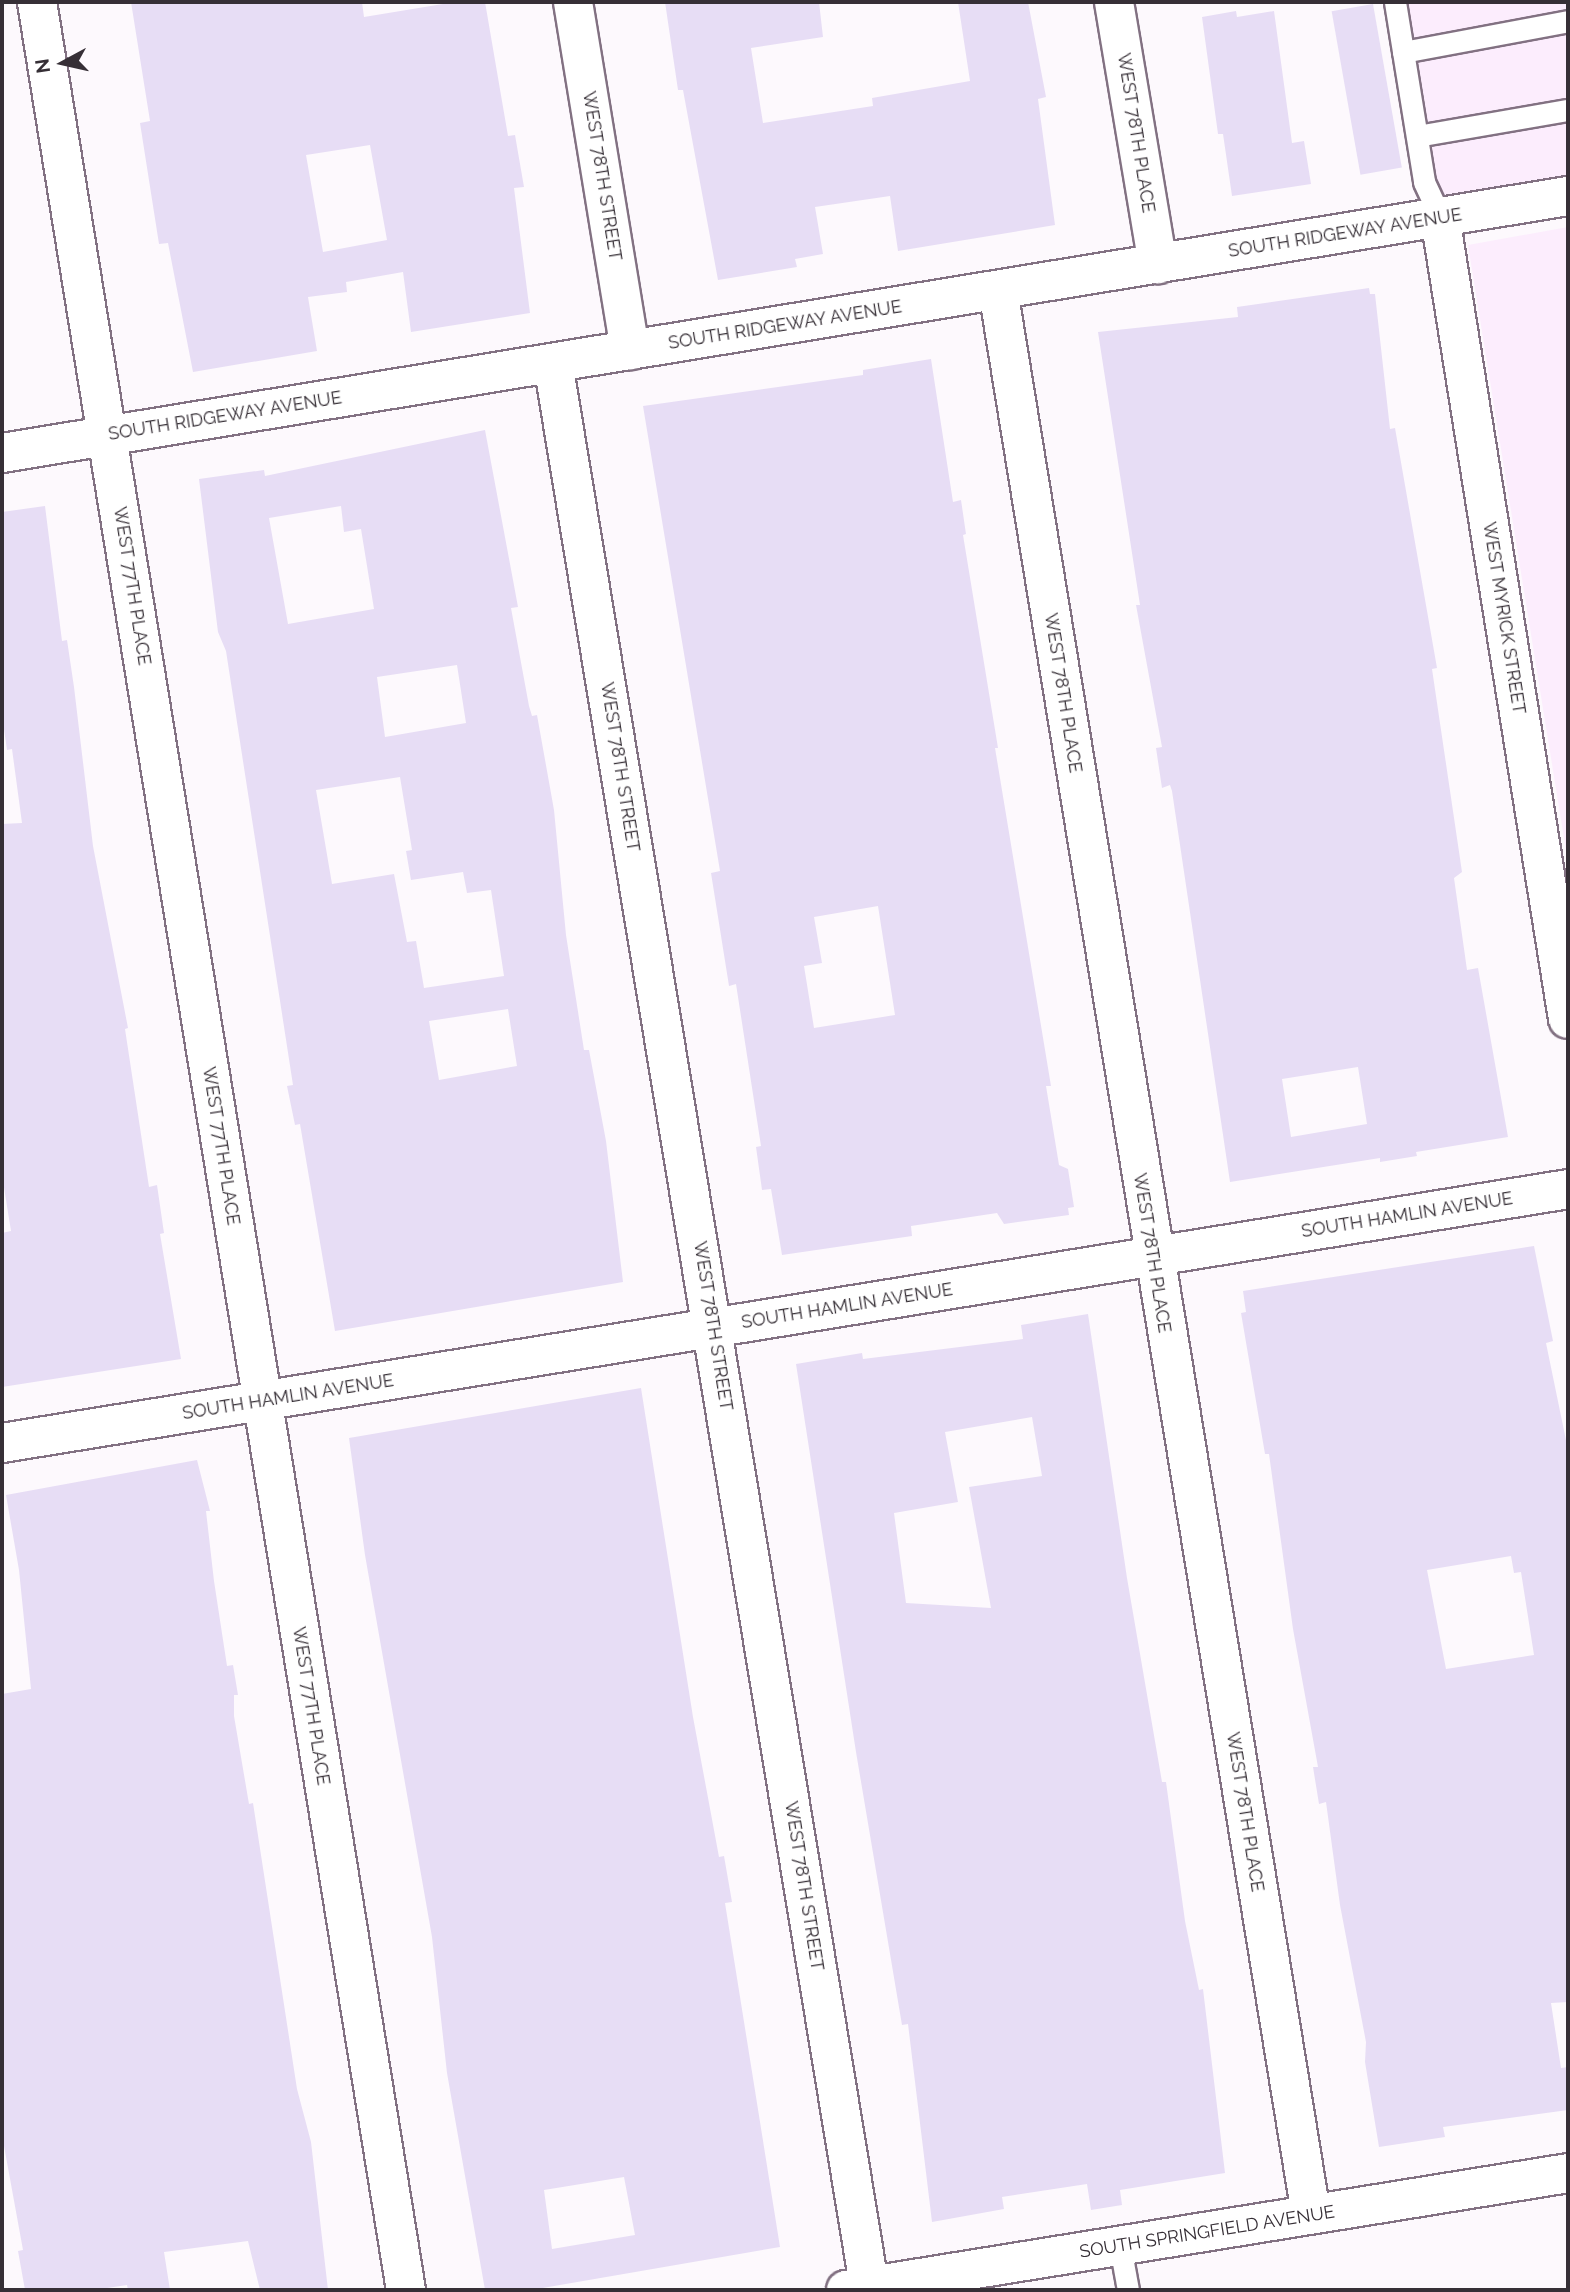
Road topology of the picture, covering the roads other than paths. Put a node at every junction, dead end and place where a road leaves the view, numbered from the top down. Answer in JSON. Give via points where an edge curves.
{"nodes":[{"id":1,"x":37,"y":2,"type":"edge"},
{"id":2,"x":573,"y":2,"type":"edge"},
{"id":3,"x":1114,"y":2,"type":"edge"},
{"id":4,"x":1395,"y":2,"type":"edge"},
{"id":5,"x":1568,"y":21,"type":"edge"},
{"id":6,"x":1403,"y":52,"type":"junction"},
{"id":7,"x":1568,"y":110,"type":"edge"},
{"id":8,"x":1417,"y":136,"type":"junction"},
{"id":9,"x":1568,"y":197,"type":"edge"},
{"id":10,"x":1440,"y":218,"type":"junction"},
{"id":11,"x":1158,"y":264,"type":"junction"},
{"id":12,"x":998,"y":290,"type":"junction"},
{"id":13,"x":630,"y":350,"type":"junction"},
{"id":14,"x":553,"y":363,"type":"junction"},
{"id":15,"x":107,"y":436,"type":"junction"},
{"id":16,"x":2,"y":453,"type":"edge"},
{"id":17,"x":1568,"y":1019,"type":"edge"},
{"id":18,"x":1568,"y":1189,"type":"edge"},
{"id":19,"x":1153,"y":1256,"type":"junction"},
{"id":20,"x":714,"y":1327,"type":"junction"},
{"id":21,"x":262,"y":1401,"type":"junction"},
{"id":22,"x":2,"y":1443,"type":"edge"},
{"id":23,"x":1568,"y":2173,"type":"edge"},
{"id":24,"x":1311,"y":2215,"type":"junction"},
{"id":25,"x":1120,"y":2246,"type":"junction"},
{"id":26,"x":862,"y":2289,"type":"edge"},
{"id":27,"x":406,"y":2290,"type":"edge"},
{"id":28,"x":1128,"y":2290,"type":"edge"}],
"edges":[{"from":1,"to":15,"type":"street","name":"WEST 77TH PLACE"},
{"from":2,"to":13,"type":"street","name":"WEST 78TH STREET"},
{"from":3,"to":11,"type":"street","name":"WEST 78TH PLACE"},
{"from":4,"to":6,"type":"lane"},
{"from":5,"to":6,"type":"lane"},
{"from":6,"to":8,"type":"lane"},
{"from":7,"to":8,"type":"lane"},
{"from":8,"to":10,"type":"lane","via":[[1424,182]]},
{"from":9,"to":10,"type":"street","name":"SOUTH RIDGEWAY AVENUE"},
{"from":10,"to":11,"type":"street","name":"SOUTH RIDGEWAY AVENUE"},
{"from":10,"to":17,"type":"street","name":"WEST MYRICK STREET"},
{"from":11,"to":12,"type":"street","name":"SOUTH RIDGEWAY AVENUE"},
{"from":12,"to":13,"type":"street","name":"SOUTH RIDGEWAY AVENUE"},
{"from":12,"to":19,"type":"street","name":"WEST 78TH PLACE"},
{"from":13,"to":14,"type":"street","name":"SOUTH RIDGEWAY AVENUE"},
{"from":14,"to":15,"type":"street","name":"SOUTH RIDGEWAY AVENUE"},
{"from":14,"to":20,"type":"street","name":"WEST 78TH STREET"},
{"from":15,"to":16,"type":"street","name":"SOUTH RIDGEWAY AVENUE"},
{"from":15,"to":21,"type":"street","name":"WEST 77TH PLACE"},
{"from":18,"to":19,"type":"street","name":"SOUTH HAMLIN AVENUE"},
{"from":19,"to":20,"type":"street","name":"SOUTH HAMLIN AVENUE"},
{"from":19,"to":24,"type":"street","name":"WEST 78TH PLACE"},
{"from":20,"to":21,"type":"street","name":"SOUTH HAMLIN AVENUE"},
{"from":20,"to":26,"type":"street","name":"WEST 78TH STREET"},
{"from":21,"to":22,"type":"street","name":"SOUTH HAMLIN AVENUE"},
{"from":21,"to":27,"type":"street","name":"WEST 77TH PLACE"},
{"from":23,"to":24,"type":"street","name":"SOUTH SPRINGFIELD AVENUE"},
{"from":24,"to":25,"type":"street","name":"SOUTH SPRINGFIELD AVENUE"},
{"from":25,"to":26,"type":"street","name":"SOUTH SPRINGFIELD AVENUE"},
{"from":25,"to":28,"type":"lane"}]}
